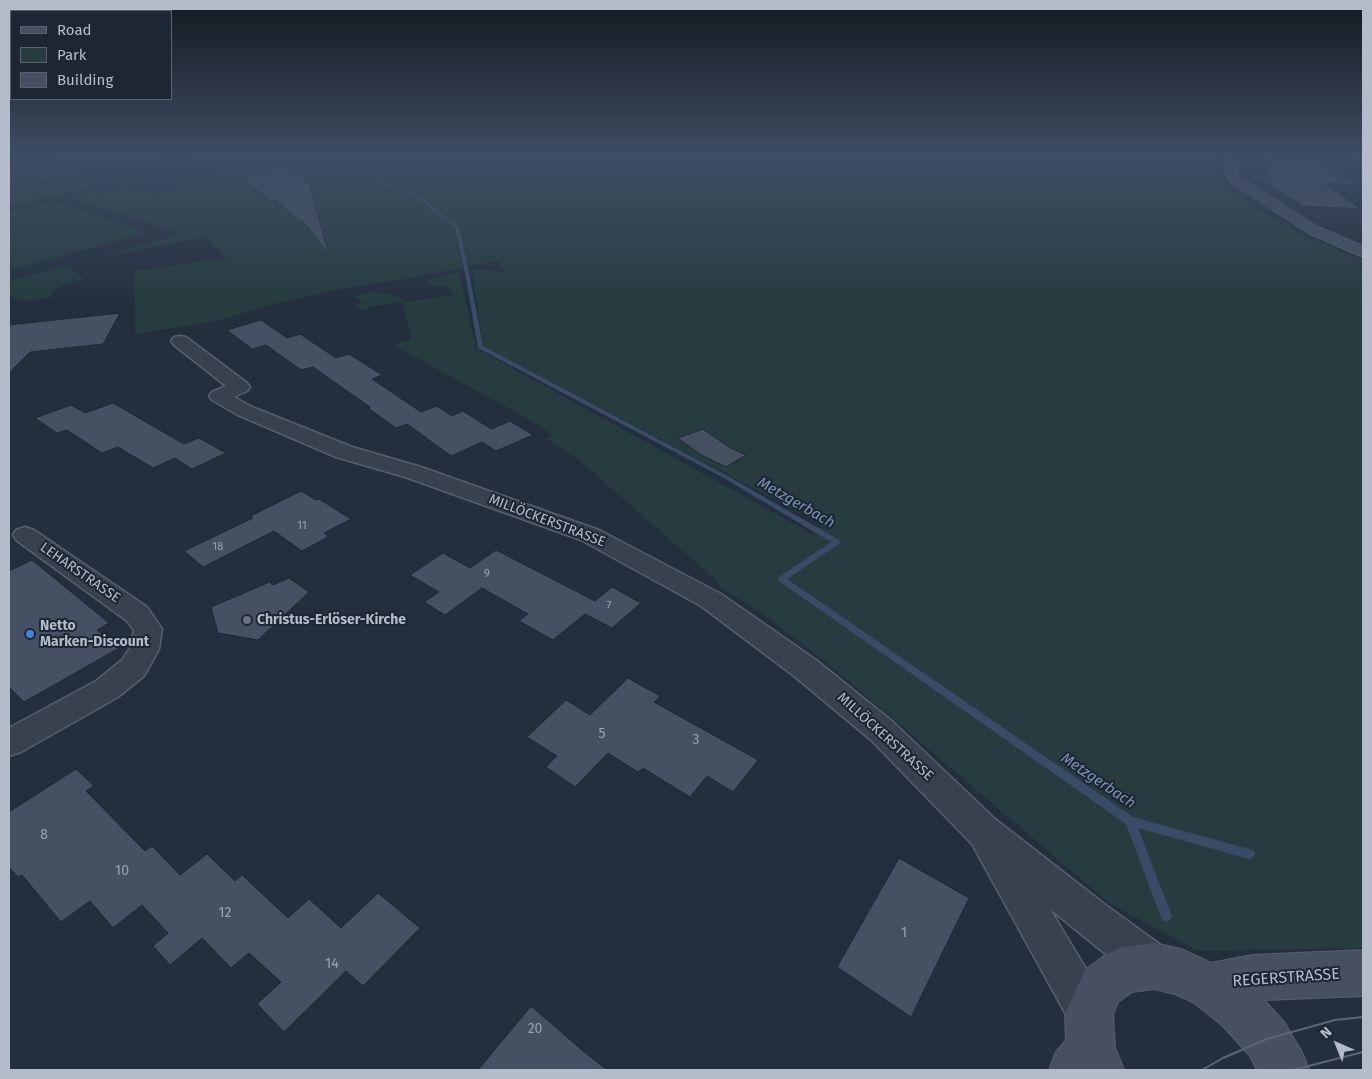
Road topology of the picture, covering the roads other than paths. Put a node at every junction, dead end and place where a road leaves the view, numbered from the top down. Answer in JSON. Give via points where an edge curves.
{"nodes":[{"id":1,"x":1273,"y":205,"type":"edge"},
{"id":2,"x":1363,"y":252,"type":"edge"},
{"id":3,"x":180,"y":341,"type":"dead end"},
{"id":4,"x":24,"y":535,"type":"dead end"},
{"id":5,"x":9,"y":743,"type":"edge"},
{"id":6,"x":982,"y":830,"type":"junction"},
{"id":7,"x":1154,"y":966,"type":"junction"},
{"id":8,"x":1363,"y":973,"type":"edge"},
{"id":9,"x":1209,"y":986,"type":"junction"},
{"id":10,"x":1088,"y":1050,"type":"edge"},
{"id":11,"x":1284,"y":1070,"type":"edge"}],
"edges":[{"from":1,"to":2,"type":"main road","via":[[1312,230]]},
{"from":3,"to":6,"type":"street","name":"MILLÖCKERSTRASSE","via":[[240,387],[219,396],[245,411],[344,452],[413,472],[590,535],[711,600],[805,668],[882,731]]},
{"from":4,"to":5,"type":"street","name":"LEHARSTRASSE","via":[[137,614],[148,629],[144,649],[133,668],[106,689]]},
{"from":6,"to":7,"type":"street","name":"MILLÖCKERSTRASSE"},
{"from":6,"to":10,"type":"street","name":"MILLÖCKERSTRASSE"},
{"from":7,"to":9,"type":"main road","name":"REGERSTRASSE","via":[[1181,972]]},
{"from":7,"to":10,"type":"main road","name":"REGERSTRASSE","via":[[1123,970],[1101,986]]},
{"from":8,"to":9,"type":"main road","name":"REGERSTRASSE","via":[[1252,978]]},
{"from":9,"to":11,"type":"main road","name":"REGERSTRASSE","via":[[1240,1009],[1267,1039]]}]}
